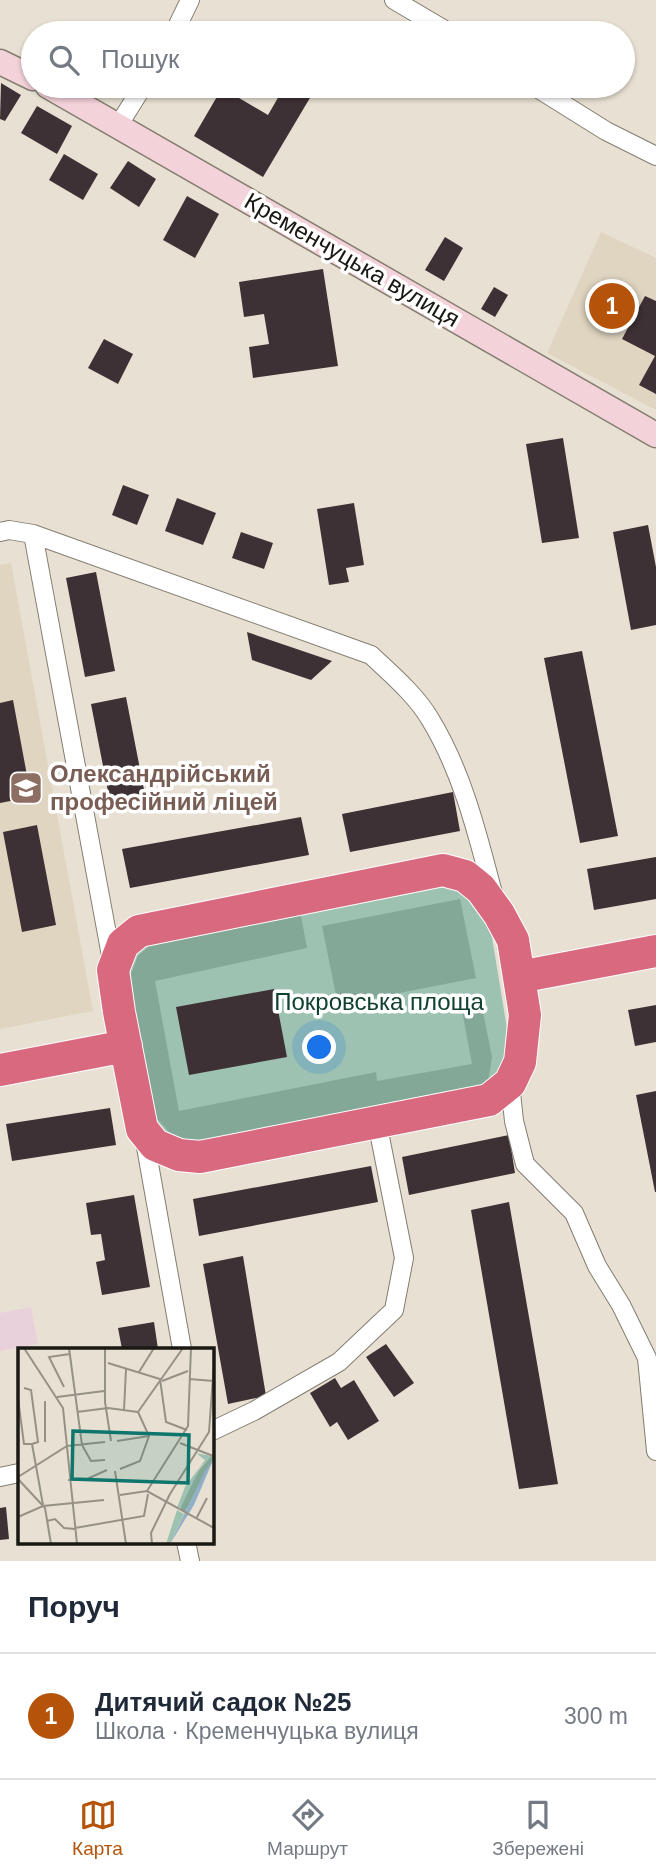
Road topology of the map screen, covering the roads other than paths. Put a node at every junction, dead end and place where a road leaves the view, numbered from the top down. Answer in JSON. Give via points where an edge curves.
{"nodes":[{"id":1,"x":190,"y":0,"type":"edge"},
{"id":2,"x":394,"y":0,"type":"edge"},
{"id":3,"x":180,"y":21,"type":"edge"},
{"id":4,"x":430,"y":21,"type":"edge"},
{"id":5,"x":0,"y":62,"type":"edge"},
{"id":6,"x":21,"y":72,"type":"edge"},
{"id":7,"x":69,"y":98,"type":"edge"},
{"id":8,"x":136,"y":98,"type":"edge"},
{"id":9,"x":553,"y":98,"type":"edge"},
{"id":10,"x":118,"y":126,"type":"junction"},
{"id":11,"x":656,"y":156,"type":"edge"},
{"id":12,"x":656,"y":435,"type":"edge"},
{"id":13,"x":0,"y":532,"type":"edge"},
{"id":14,"x":33,"y":534,"type":"junction"},
{"id":15,"x":499,"y":914,"type":"junction"},
{"id":16,"x":656,"y":951,"type":"edge"},
{"id":17,"x":113,"y":970,"type":"junction"},
{"id":18,"x":519,"y":977,"type":"junction"},
{"id":19,"x":125,"y":1046,"type":"junction"},
{"id":20,"x":0,"y":1070,"type":"edge"},
{"id":21,"x":510,"y":1083,"type":"junction"},
{"id":22,"x":377,"y":1122,"type":"junction"},
{"id":23,"x":142,"y":1129,"type":"junction"},
{"id":24,"x":182,"y":1348,"type":"edge"},
{"id":25,"x":214,"y":1429,"type":"edge"},
{"id":26,"x":656,"y":1451,"type":"edge"},
{"id":27,"x":18,"y":1473,"type":"edge"},
{"id":28,"x":0,"y":1477,"type":"edge"}],
"edges":[{"from":1,"to":3,"type":"street"},
{"from":2,"to":4,"type":"street"},
{"from":5,"to":6,"type":"street"},
{"from":7,"to":10,"type":"street","name":"Кременчуцька вулиця"},
{"from":8,"to":10,"type":"street"},
{"from":9,"to":11,"type":"street"},
{"from":10,"to":12,"type":"street","name":"Кременчуцька вулиця"},
{"from":13,"to":14,"type":"street"},
{"from":14,"to":15,"type":"street","via":[[371,655],[429,717],[473,815]]},
{"from":14,"to":17,"type":"street"},
{"from":15,"to":17,"type":"highway","via":[[465,876],[443,870],[139,931],[123,944]]},
{"from":15,"to":18,"type":"highway","via":[[513,940]]},
{"from":16,"to":18,"type":"highway"},
{"from":17,"to":19,"type":"highway"},
{"from":18,"to":21,"type":"highway","via":[[525,1015],[520,1062]]},
{"from":19,"to":20,"type":"highway"},
{"from":19,"to":23,"type":"highway"},
{"from":21,"to":22,"type":"highway","via":[[489,1100]]},
{"from":21,"to":26,"type":"street","via":[[525,1164],[574,1213],[647,1358]]},
{"from":22,"to":23,"type":"highway","via":[[200,1157],[155,1145]]},
{"from":22,"to":25,"type":"street","via":[[404,1258],[394,1310],[339,1362]]},
{"from":23,"to":24,"type":"street"},
{"from":27,"to":28,"type":"street"}]}
